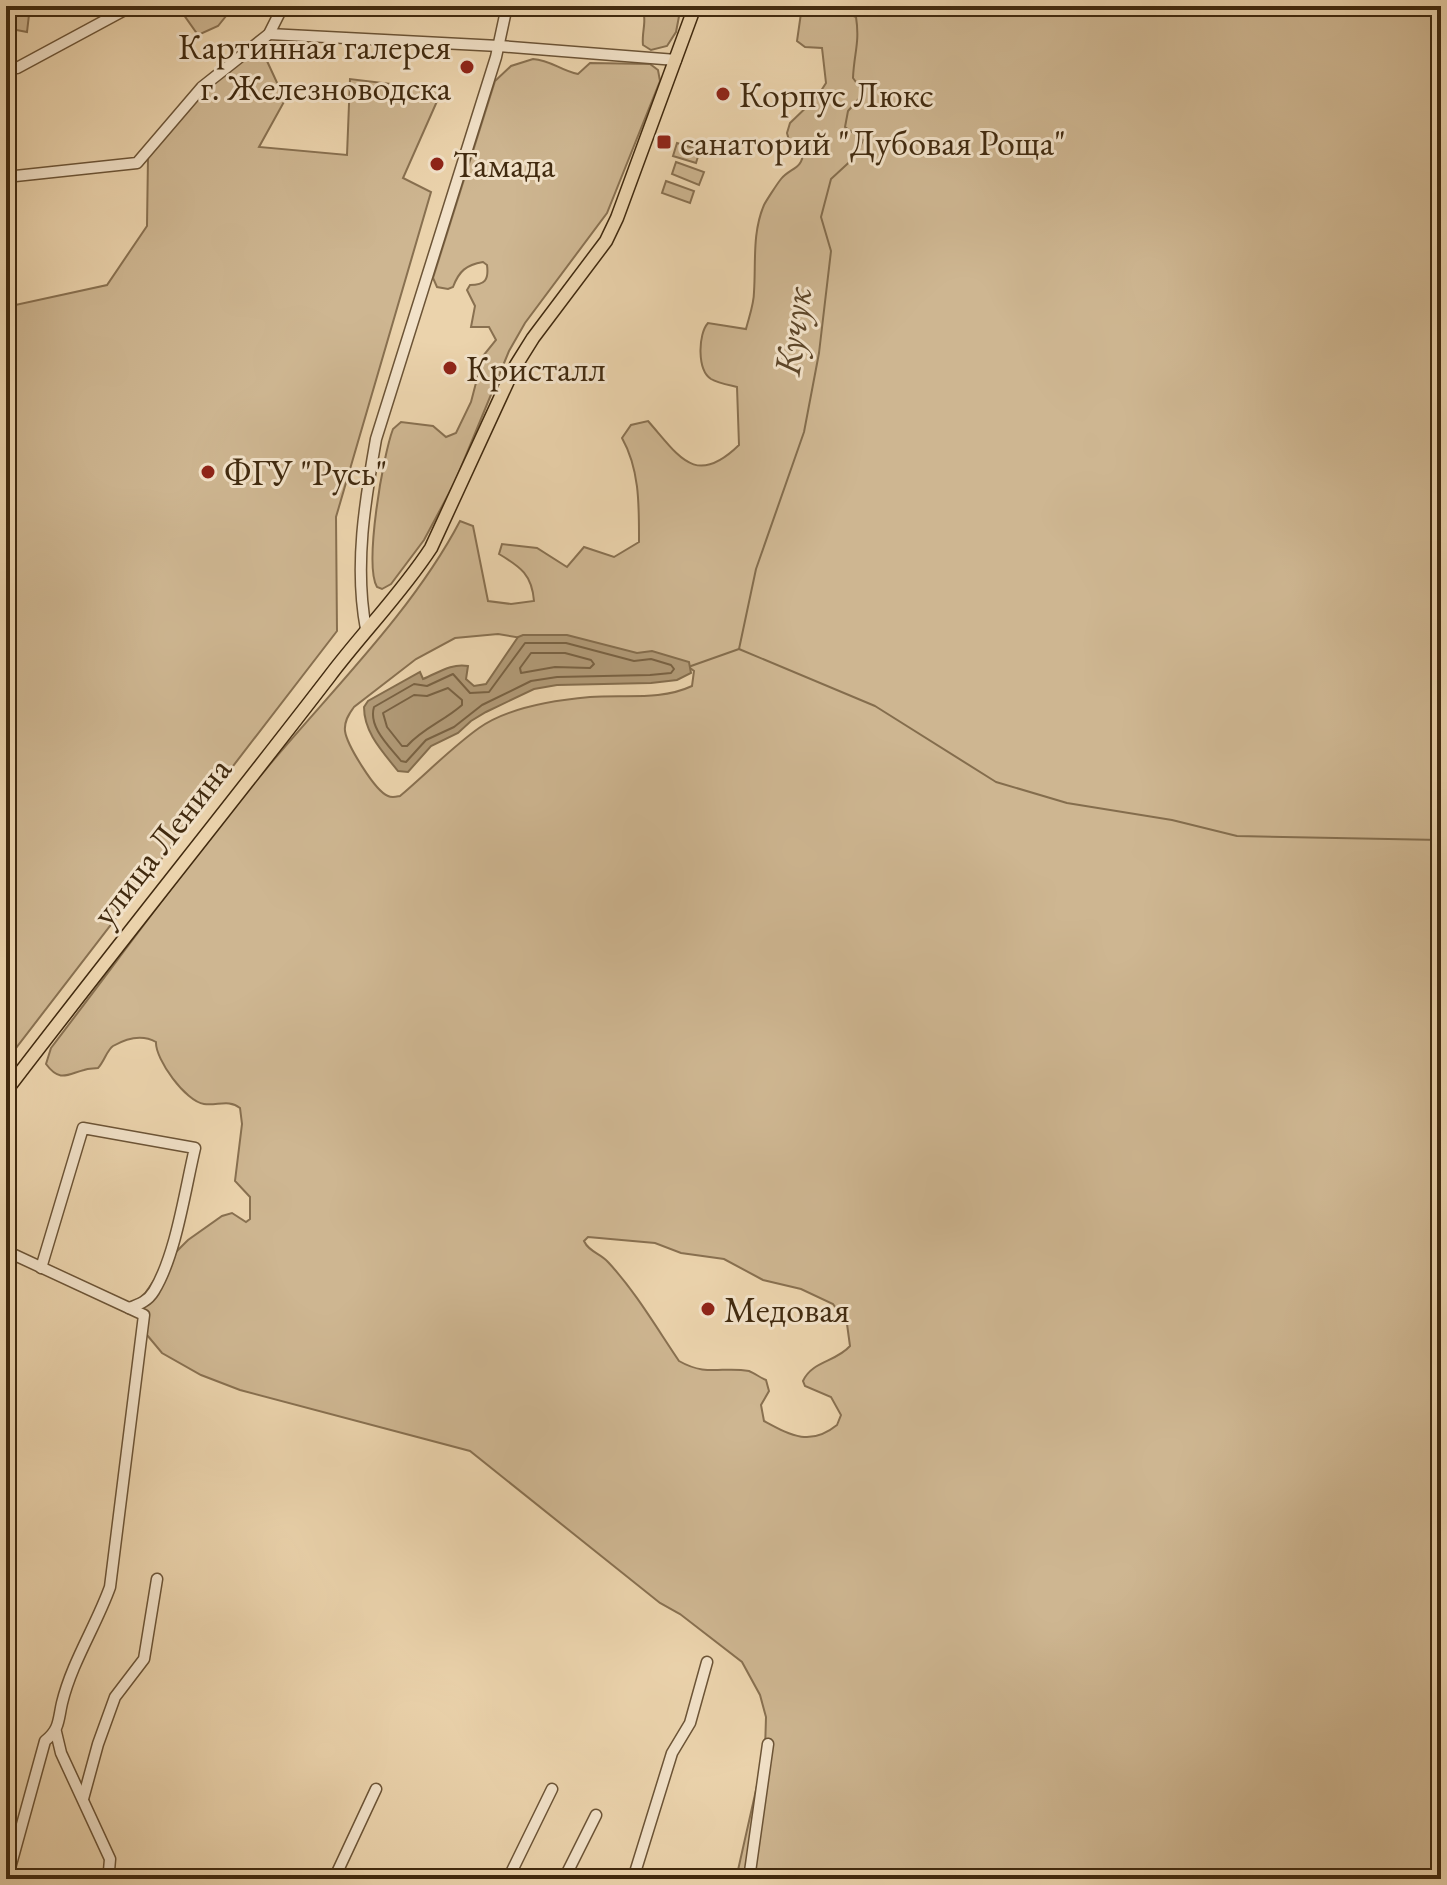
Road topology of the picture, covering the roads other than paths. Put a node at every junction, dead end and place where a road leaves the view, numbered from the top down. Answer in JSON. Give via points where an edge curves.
{"nodes":[{"id":1,"x":132,"y":6,"type":"edge"},
{"id":2,"x":283,"y":6,"type":"edge"},
{"id":3,"x":507,"y":6,"type":"edge"},
{"id":4,"x":695,"y":6,"type":"edge"},
{"id":5,"x":269,"y":34,"type":"junction"},
{"id":6,"x":499,"y":46,"type":"junction"},
{"id":7,"x":676,"y":60,"type":"junction"},
{"id":8,"x":17,"y":68,"type":"dead end"},
{"id":9,"x":6,"y":177,"type":"edge"},
{"id":10,"x":366,"y":629,"type":"junction"},
{"id":11,"x":6,"y":1091,"type":"edge"},
{"id":12,"x":6,"y":1251,"type":"edge"},
{"id":13,"x":41,"y":1268,"type":"junction"},
{"id":14,"x":129,"y":1308,"type":"junction"},
{"id":15,"x":157,"y":1579,"type":"dead end"},
{"id":16,"x":707,"y":1662,"type":"dead end"},
{"id":17,"x":56,"y":1732,"type":"junction"},
{"id":18,"x":768,"y":1744,"type":"dead end"},
{"id":19,"x":376,"y":1789,"type":"dead end"},
{"id":20,"x":552,"y":1789,"type":"dead end"},
{"id":21,"x":83,"y":1799,"type":"junction"},
{"id":22,"x":596,"y":1815,"type":"dead end"},
{"id":23,"x":10,"y":1849,"type":"edge"},
{"id":24,"x":7,"y":1879,"type":"edge"},
{"id":25,"x":116,"y":1879,"type":"edge"},
{"id":26,"x":334,"y":1879,"type":"edge"},
{"id":27,"x":508,"y":1879,"type":"edge"},
{"id":28,"x":564,"y":1879,"type":"edge"},
{"id":29,"x":633,"y":1879,"type":"edge"},
{"id":30,"x":749,"y":1879,"type":"edge"}],
"edges":[{"from":1,"to":8,"type":"street"},
{"from":2,"to":5,"type":"street"},
{"from":3,"to":6,"type":"street"},
{"from":4,"to":7,"type":"main road"},
{"from":5,"to":6,"type":"street"},
{"from":5,"to":9,"type":"street","via":[[202,87],[137,163]]},
{"from":6,"to":7,"type":"street"},
{"from":6,"to":10,"type":"street","via":[[448,192],[376,439],[361,565]]},
{"from":7,"to":10,"type":"main road","name":"улица Ленина","via":[[606,241],[533,338],[431,548]]},
{"from":10,"to":11,"type":"main road","name":"улица Ленина"},
{"from":12,"to":13,"type":"street"},
{"from":13,"to":14,"type":"street"},
{"from":13,"to":14,"type":"street","via":[[83,1128],[195,1148],[164,1271],[149,1297]]},
{"from":14,"to":17,"type":"street","via":[[144,1315],[110,1587],[73,1670]]},
{"from":15,"to":21,"type":"street","via":[[144,1659],[115,1697]]},
{"from":16,"to":29,"type":"street"},
{"from":17,"to":21,"type":"street"},
{"from":17,"to":23,"type":"street","via":[[45,1741]]},
{"from":18,"to":30,"type":"street"},
{"from":19,"to":26,"type":"street"},
{"from":20,"to":27,"type":"street"},
{"from":21,"to":25,"type":"street"},
{"from":22,"to":28,"type":"street"},
{"from":23,"to":24,"type":"street"}]}
